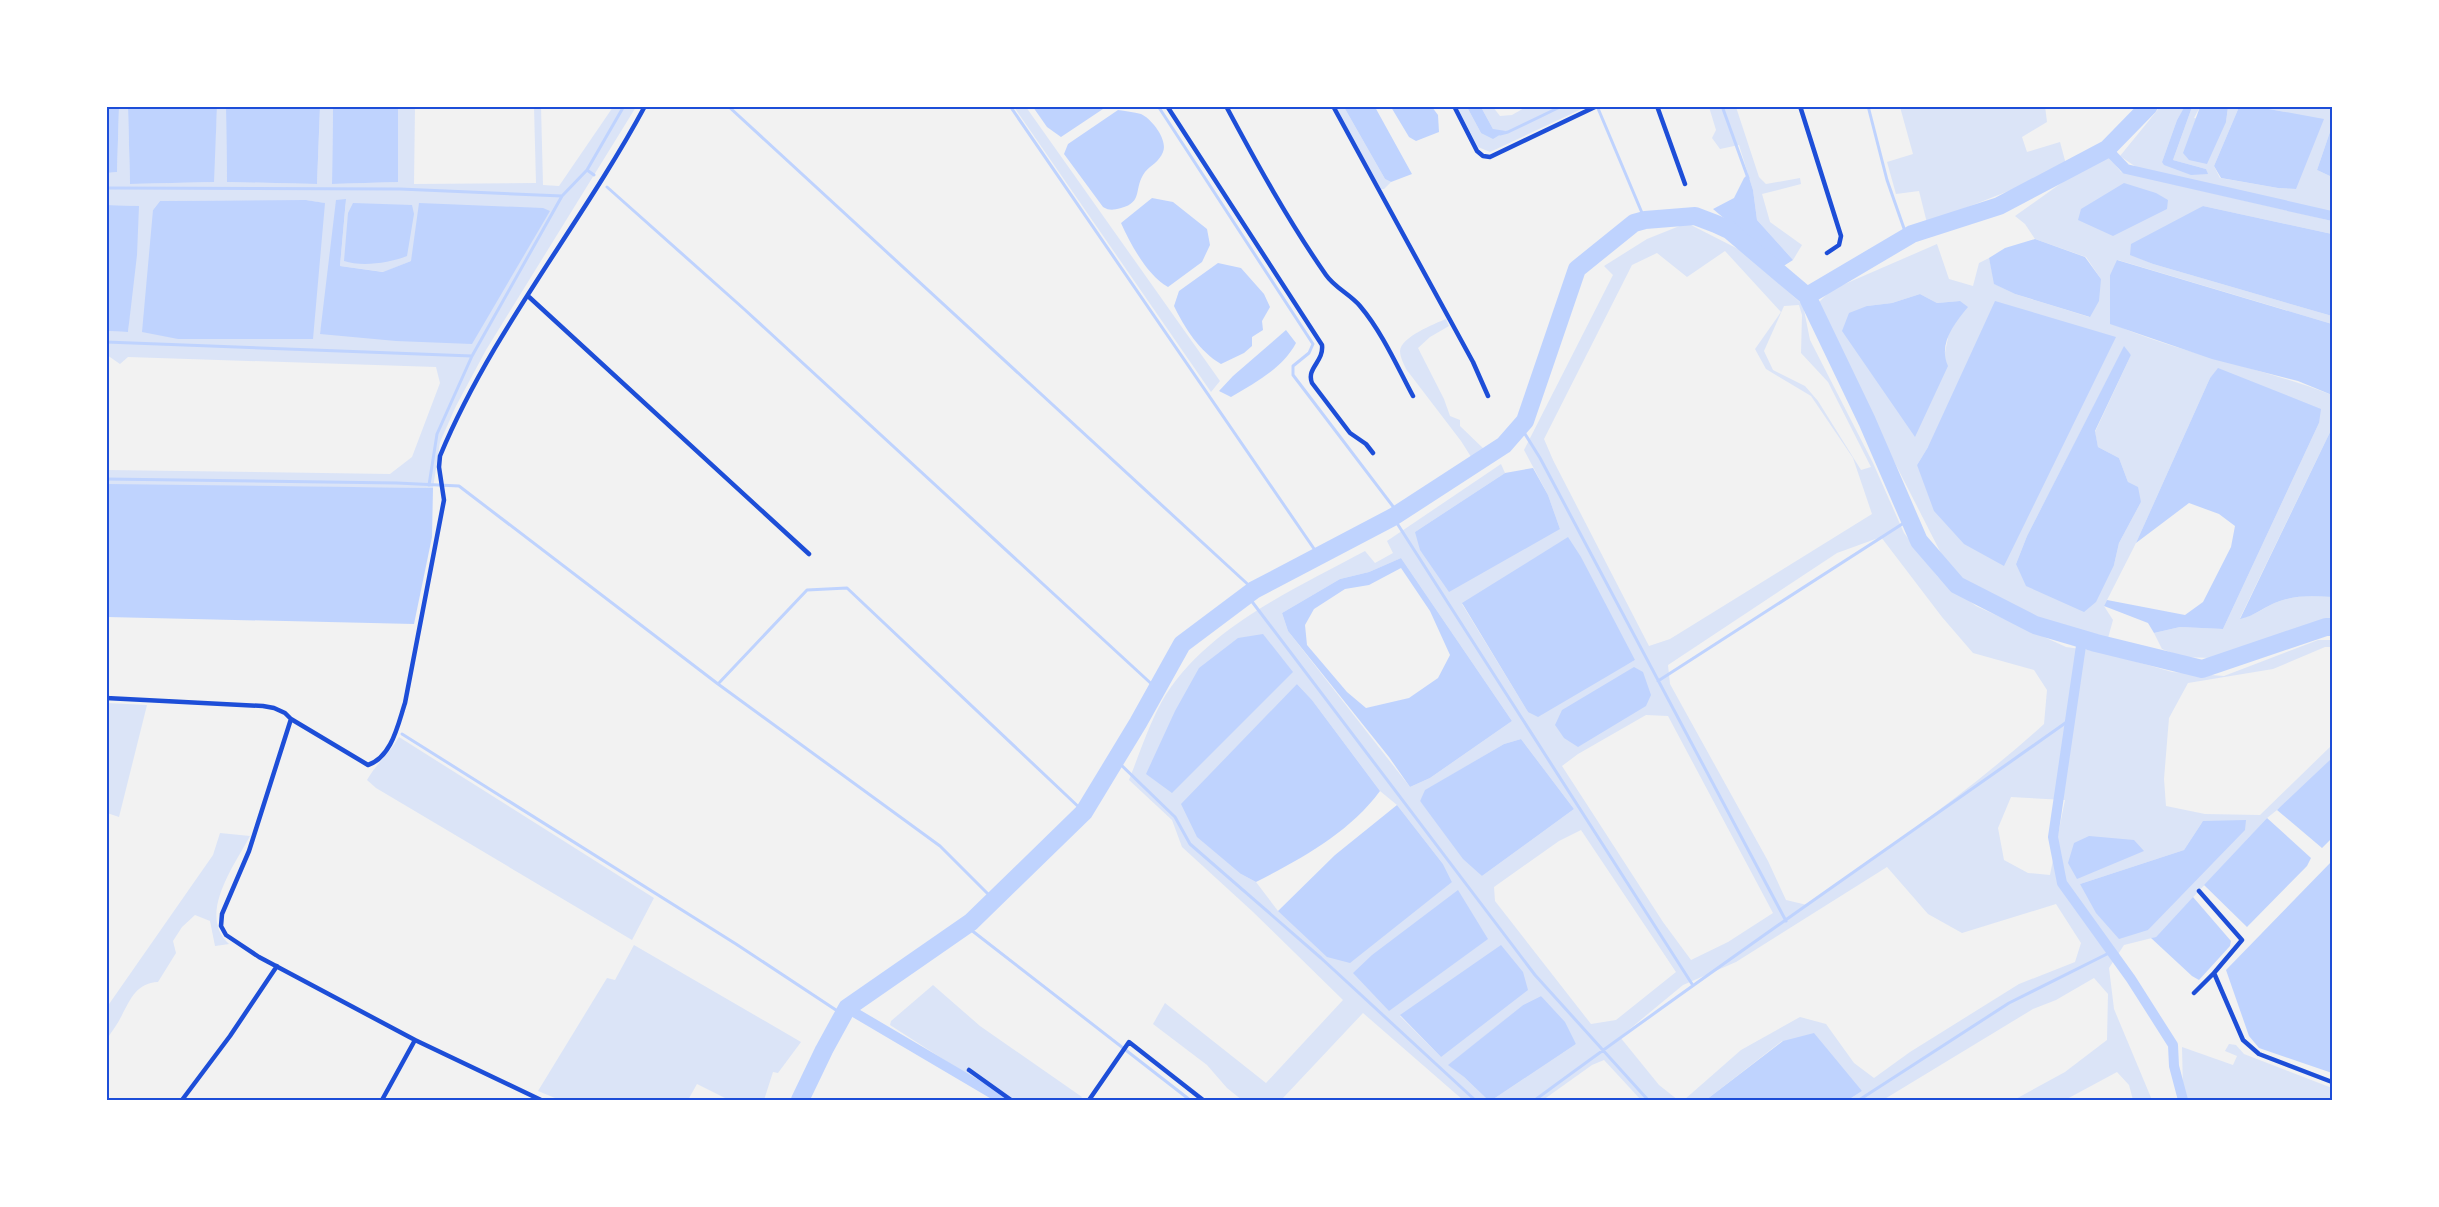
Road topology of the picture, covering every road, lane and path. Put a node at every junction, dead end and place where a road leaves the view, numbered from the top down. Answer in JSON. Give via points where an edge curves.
{"nodes":[{"id":1,"x":645,"y":106,"type":"edge"},
{"id":2,"x":1167,"y":106,"type":"edge"},
{"id":3,"x":1226,"y":106,"type":"edge"},
{"id":4,"x":1333,"y":106,"type":"edge"},
{"id":5,"x":1454,"y":106,"type":"edge"},
{"id":6,"x":1597,"y":106,"type":"edge"},
{"id":7,"x":1657,"y":106,"type":"edge"},
{"id":8,"x":1800,"y":106,"type":"edge"},
{"id":9,"x":1685,"y":184,"type":"dead end"},
{"id":10,"x":1827,"y":253,"type":"dead end"},
{"id":11,"x":528,"y":296,"type":"junction"},
{"id":12,"x":1413,"y":396,"type":"dead end"},
{"id":13,"x":1488,"y":396,"type":"dead end"},
{"id":14,"x":1373,"y":453,"type":"dead end"},
{"id":15,"x":808,"y":554,"type":"dead end"},
{"id":16,"x":106,"y":698,"type":"edge"},
{"id":17,"x":291,"y":718,"type":"junction"},
{"id":18,"x":2199,"y":891,"type":"dead end"},
{"id":19,"x":277,"y":966,"type":"junction"},
{"id":20,"x":2214,"y":974,"type":"junction"},
{"id":21,"x":2194,"y":993,"type":"dead end"},
{"id":22,"x":415,"y":1040,"type":"junction"},
{"id":23,"x":969,"y":1070,"type":"dead end"},
{"id":24,"x":2332,"y":1082,"type":"edge"},
{"id":25,"x":182,"y":1101,"type":"edge"},
{"id":26,"x":382,"y":1101,"type":"edge"},
{"id":27,"x":541,"y":1101,"type":"edge"},
{"id":28,"x":1011,"y":1101,"type":"edge"},
{"id":29,"x":1089,"y":1101,"type":"edge"},
{"id":30,"x":1203,"y":1101,"type":"edge"}],
"edges":[{"from":1,"to":11,"type":"street"},
{"from":2,"to":14,"type":"street","via":[[1322,345],[1322,355],[1309,377],[1312,383],[1350,433]]},
{"from":3,"to":12,"type":"street","via":[[1324,272],[1362,308]]},
{"from":4,"to":13,"type":"street"},
{"from":5,"to":6,"type":"street","via":[[1477,151],[1490,157]]},
{"from":7,"to":9,"type":"street"},
{"from":8,"to":10,"type":"street","via":[[1841,236],[1839,245]]},
{"from":11,"to":15,"type":"street"},
{"from":11,"to":17,"type":"street","via":[[472,388],[441,456],[444,500],[439,534],[405,703],[390,744],[382,757],[368,765]]},
{"from":16,"to":17,"type":"street","via":[[262,706],[285,712]]},
{"from":17,"to":19,"type":"street","via":[[221,926],[235,943]]},
{"from":18,"to":20,"type":"street","via":[[2242,940]]},
{"from":19,"to":22,"type":"street"},
{"from":19,"to":25,"type":"street"},
{"from":20,"to":21,"type":"street"},
{"from":20,"to":24,"type":"street","via":[[2243,1040],[2259,1054]]},
{"from":22,"to":26,"type":"street"},
{"from":22,"to":27,"type":"street"},
{"from":23,"to":28,"type":"street"},
{"from":29,"to":30,"type":"street","via":[[1129,1042]]}]}
